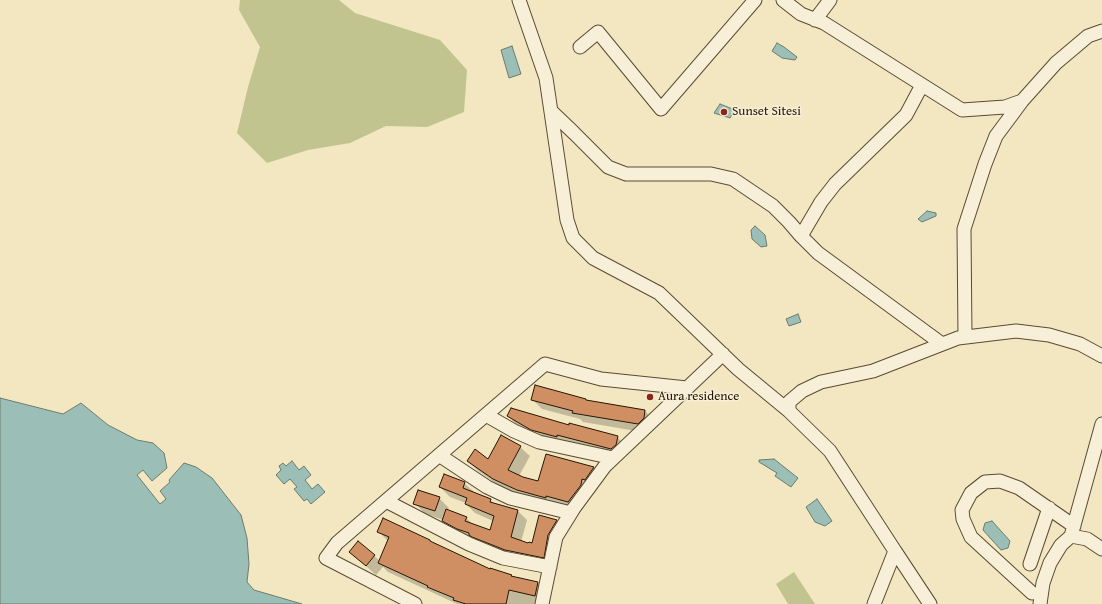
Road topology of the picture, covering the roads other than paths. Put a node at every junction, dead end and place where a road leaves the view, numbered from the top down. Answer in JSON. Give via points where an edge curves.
{"nodes":[{"id":1,"x":519,"y":0,"type":"edge"},
{"id":2,"x":755,"y":0,"type":"edge"},
{"id":3,"x":783,"y":0,"type":"edge"},
{"id":4,"x":830,"y":0,"type":"edge"},
{"id":5,"x":815,"y":20,"type":"junction"},
{"id":6,"x":1102,"y":31,"type":"edge"},
{"id":7,"x":580,"y":47,"type":"dead end"},
{"id":8,"x":922,"y":85,"type":"junction"},
{"id":9,"x":1022,"y":102,"type":"junction"},
{"id":10,"x":550,"y":111,"type":"junction"},
{"id":11,"x":802,"y":236,"type":"junction"},
{"id":12,"x":965,"y":337,"type":"junction"},
{"id":13,"x":942,"y":344,"type":"junction"},
{"id":14,"x":723,"y":354,"type":"junction"},
{"id":15,"x":1102,"y":356,"type":"edge"},
{"id":16,"x":687,"y":388,"type":"junction"},
{"id":17,"x":789,"y":411,"type":"junction"},
{"id":18,"x":486,"y":415,"type":"junction"},
{"id":19,"x":1102,"y":424,"type":"edge"},
{"id":20,"x":439,"y":455,"type":"junction"},
{"id":21,"x":612,"y":458,"type":"junction"},
{"id":22,"x":386,"y":501,"type":"junction"},
{"id":23,"x":1048,"y":508,"type":"junction"},
{"id":24,"x":571,"y":513,"type":"junction"},
{"id":25,"x":1073,"y":531,"type":"junction"},
{"id":26,"x":1102,"y":549,"type":"edge"},
{"id":27,"x":895,"y":551,"type":"junction"},
{"id":28,"x":1030,"y":564,"type":"dead end"},
{"id":29,"x":550,"y":567,"type":"junction"},
{"id":30,"x":1032,"y":593,"type":"dead end"},
{"id":31,"x":415,"y":604,"type":"edge"},
{"id":32,"x":542,"y":604,"type":"edge"},
{"id":33,"x":874,"y":604,"type":"edge"},
{"id":34,"x":930,"y":604,"type":"edge"},
{"id":35,"x":1040,"y":604,"type":"edge"}],
"edges":[{"from":1,"to":10,"type":"street","via":[[546,78]]},
{"from":2,"to":7,"type":"street","via":[[662,109],[598,32]]},
{"from":3,"to":5,"type":"street","via":[[801,14]]},
{"from":4,"to":5,"type":"street"},
{"from":5,"to":8,"type":"street","via":[[824,23]]},
{"from":6,"to":9,"type":"street","via":[[1088,36],[1056,63]]},
{"from":8,"to":9,"type":"street","via":[[962,110],[1005,107]]},
{"from":8,"to":11,"type":"street","via":[[906,115],[835,184],[821,202]]},
{"from":9,"to":12,"type":"street","via":[[996,136],[964,229]]},
{"from":10,"to":11,"type":"street","via":[[608,167],[626,174],[710,174],[734,179],[773,206]]},
{"from":10,"to":14,"type":"street","via":[[567,220],[573,238],[593,258],[659,293]]},
{"from":11,"to":13,"type":"street","via":[[818,253]]},
{"from":12,"to":13,"type":"street"},
{"from":12,"to":15,"type":"street","via":[[1016,331],[1049,335],[1080,344]]},
{"from":13,"to":17,"type":"street","via":[[873,371],[821,382],[802,391],[789,402]]},
{"from":14,"to":16,"type":"street"},
{"from":14,"to":17,"type":"street"},
{"from":16,"to":18,"type":"street","via":[[601,379],[545,364]]},
{"from":16,"to":21,"type":"street"},
{"from":17,"to":27,"type":"street","via":[[830,451]]},
{"from":18,"to":20,"type":"street"},
{"from":18,"to":21,"type":"street","via":[[539,442]]},
{"from":19,"to":25,"type":"street"},
{"from":20,"to":22,"type":"street"},
{"from":20,"to":24,"type":"street","via":[[487,487],[510,498]]},
{"from":21,"to":24,"type":"street"},
{"from":22,"to":29,"type":"street","via":[[469,544],[503,558]]},
{"from":22,"to":31,"type":"street","via":[[337,543],[326,558]]},
{"from":23,"to":25,"type":"street"},
{"from":23,"to":28,"type":"street"},
{"from":23,"to":30,"type":"street","via":[[1020,488],[1000,481],[985,482],[971,493],[962,510],[971,537]]},
{"from":24,"to":29,"type":"street","via":[[556,537]]},
{"from":25,"to":26,"type":"street"},
{"from":25,"to":35,"type":"street","via":[[1050,562]]},
{"from":27,"to":33,"type":"street"},
{"from":27,"to":34,"type":"street"},
{"from":29,"to":32,"type":"street"}]}
